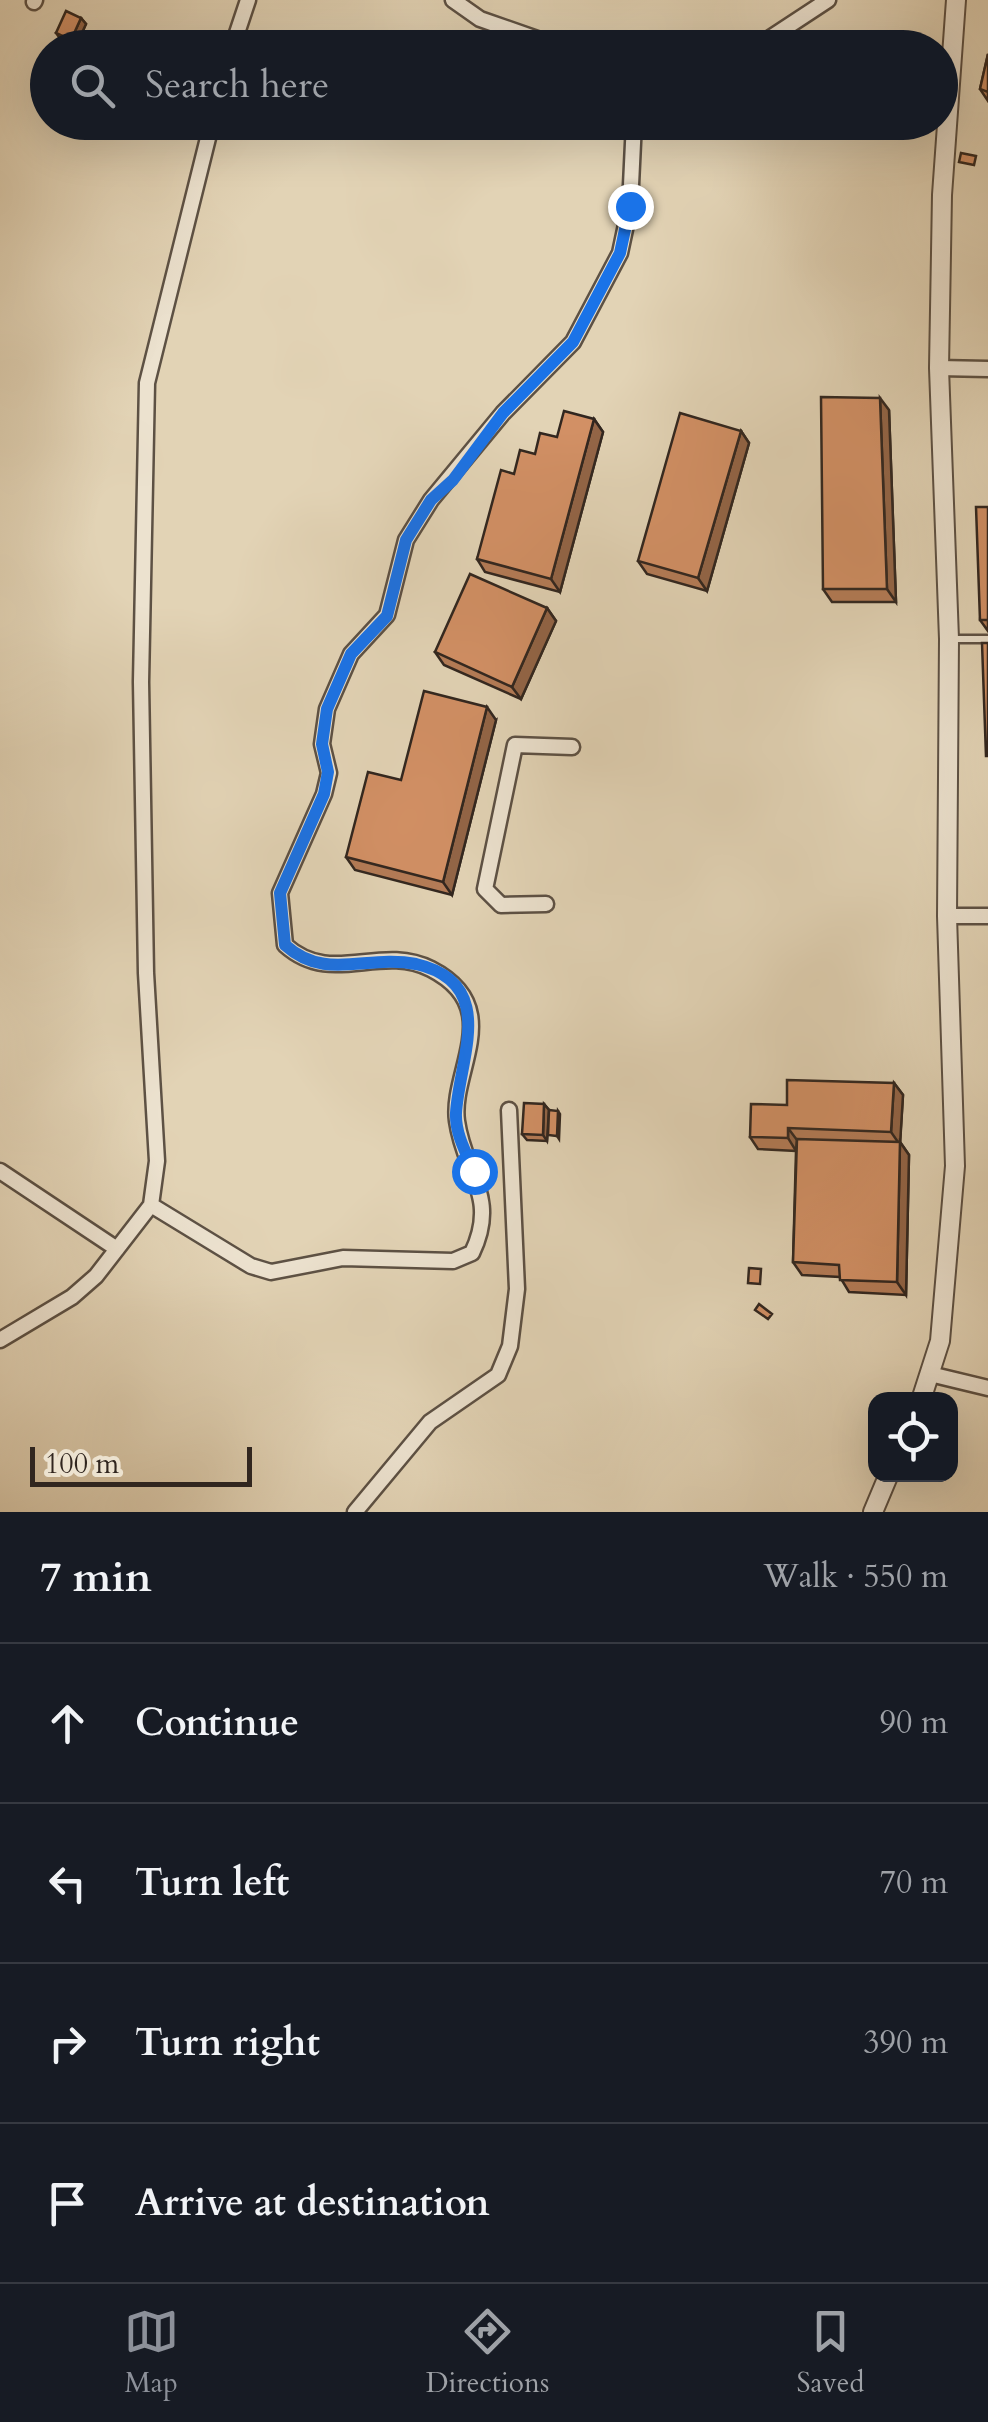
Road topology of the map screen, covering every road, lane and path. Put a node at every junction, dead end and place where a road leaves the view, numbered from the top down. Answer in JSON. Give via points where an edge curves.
{"nodes":[{"id":1,"x":248,"y":0,"type":"edge"},
{"id":2,"x":453,"y":0,"type":"edge"},
{"id":3,"x":828,"y":0,"type":"edge"},
{"id":4,"x":956,"y":0,"type":"edge"},
{"id":5,"x":238,"y":30,"type":"edge"},
{"id":6,"x":512,"y":30,"type":"edge"},
{"id":7,"x":782,"y":30,"type":"edge"},
{"id":8,"x":954,"y":30,"type":"edge"},
{"id":9,"x":208,"y":140,"type":"edge"},
{"id":10,"x":633,"y":140,"type":"edge"},
{"id":11,"x":945,"y":140,"type":"edge"},
{"id":12,"x":939,"y":368,"type":"junction"},
{"id":13,"x":988,"y":369,"type":"edge"},
{"id":14,"x":988,"y":638,"type":"edge"},
{"id":15,"x":949,"y":639,"type":"junction"},
{"id":16,"x":572,"y":748,"type":"dead end"},
{"id":17,"x":546,"y":904,"type":"dead end"},
{"id":18,"x":948,"y":916,"type":"junction"},
{"id":19,"x":988,"y":916,"type":"edge"},
{"id":20,"x":508,"y":1110,"type":"dead end"},
{"id":21,"x":0,"y":1170,"type":"edge"},
{"id":22,"x":151,"y":1205,"type":"junction"},
{"id":23,"x":116,"y":1250,"type":"junction"},
{"id":24,"x":0,"y":1340,"type":"edge"},
{"id":25,"x":930,"y":1374,"type":"junction"},
{"id":26,"x":988,"y":1388,"type":"edge"},
{"id":27,"x":924,"y":1392,"type":"edge"},
{"id":28,"x":886,"y":1482,"type":"edge"},
{"id":29,"x":355,"y":1512,"type":"edge"},
{"id":30,"x":873,"y":1512,"type":"edge"}],
"edges":[{"from":1,"to":5,"type":"street"},
{"from":2,"to":6,"type":"street"},
{"from":3,"to":7,"type":"street"},
{"from":4,"to":8,"type":"street"},
{"from":9,"to":22,"type":"street","via":[[148,383],[144,427],[144,915],[157,1162]]},
{"from":10,"to":22,"type":"street","via":[[620,253],[573,342],[431,500],[406,540],[387,616],[351,654],[327,709],[324,794],[280,893],[285,945],[304,962],[392,959],[427,967],[464,1002],[472,1036],[456,1114],[484,1197],[481,1234],[472,1253],[453,1260],[343,1258],[271,1272]]},
{"from":11,"to":12,"type":"street"},
{"from":12,"to":13,"type":"street"},
{"from":12,"to":15,"type":"street"},
{"from":14,"to":15,"type":"lane"},
{"from":15,"to":18,"type":"street"},
{"from":16,"to":17,"type":"street","via":[[514,745],[485,889],[501,906]]},
{"from":18,"to":19,"type":"street"},
{"from":18,"to":25,"type":"street","via":[[955,1166],[946,1300]]},
{"from":20,"to":29,"type":"street","via":[[517,1289],[510,1346],[498,1375],[430,1422]]},
{"from":21,"to":23,"type":"street"},
{"from":22,"to":23,"type":"street"},
{"from":23,"to":24,"type":"street","via":[[72,1298]]},
{"from":25,"to":26,"type":"street"},
{"from":25,"to":27,"type":"street"},
{"from":28,"to":30,"type":"street"}]}
